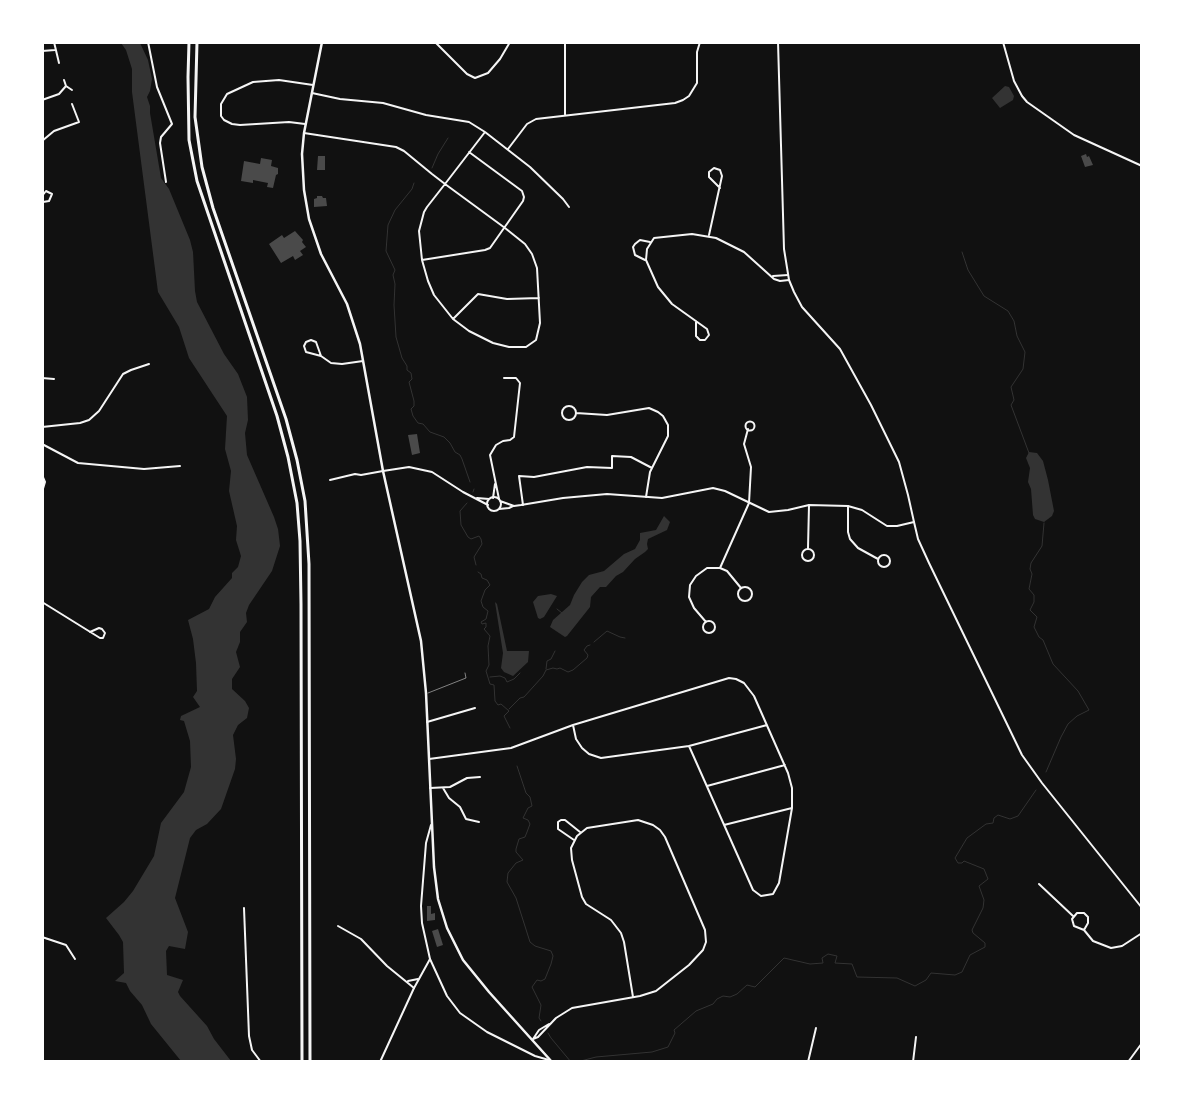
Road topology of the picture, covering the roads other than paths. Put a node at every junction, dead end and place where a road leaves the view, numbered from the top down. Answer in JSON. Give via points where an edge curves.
{"nodes":[{"id":1,"x":54,"y":42,"type":"edge"},
{"id":2,"x":148,"y":42,"type":"edge"},
{"id":3,"x":189,"y":42,"type":"edge"},
{"id":4,"x":197,"y":42,"type":"edge"},
{"id":5,"x":322,"y":42,"type":"edge"},
{"id":6,"x":435,"y":42,"type":"edge"},
{"id":7,"x":510,"y":42,"type":"edge"},
{"id":8,"x":565,"y":42,"type":"edge"},
{"id":9,"x":700,"y":42,"type":"edge"},
{"id":10,"x":778,"y":42,"type":"edge"},
{"id":11,"x":1003,"y":42,"type":"edge"},
{"id":12,"x":56,"y":49,"type":"junction"},
{"id":13,"x":42,"y":51,"type":"edge"},
{"id":14,"x":59,"y":64,"type":"dead end"},
{"id":15,"x":64,"y":80,"type":"dead end"},
{"id":16,"x":313,"y":85,"type":"junction"},
{"id":17,"x":66,"y":86,"type":"junction"},
{"id":18,"x":72,"y":90,"type":"dead end"},
{"id":19,"x":312,"y":94,"type":"junction"},
{"id":20,"x":42,"y":100,"type":"edge"},
{"id":21,"x":72,"y":104,"type":"dead end"},
{"id":22,"x":565,"y":114,"type":"junction"},
{"id":23,"x":306,"y":124,"type":"junction"},
{"id":24,"x":484,"y":132,"type":"junction"},
{"id":25,"x":304,"y":133,"type":"junction"},
{"id":26,"x":42,"y":142,"type":"edge"},
{"id":27,"x":508,"y":149,"type":"junction"},
{"id":28,"x":469,"y":152,"type":"junction"},
{"id":29,"x":1142,"y":166,"type":"edge"},
{"id":30,"x":166,"y":182,"type":"dead end"},
{"id":31,"x":445,"y":184,"type":"junction"},
{"id":32,"x":720,"y":188,"type":"junction"},
{"id":33,"x":42,"y":197,"type":"edge"},
{"id":34,"x":43,"y":202,"type":"edge"},
{"id":35,"x":569,"y":207,"type":"dead end"},
{"id":36,"x":505,"y":228,"type":"junction"},
{"id":37,"x":709,"y":236,"type":"junction"},
{"id":38,"x":650,"y":242,"type":"junction"},
{"id":39,"x":422,"y":260,"type":"junction"},
{"id":40,"x":646,"y":260,"type":"junction"},
{"id":41,"x":788,"y":275,"type":"junction"},
{"id":42,"x":771,"y":276,"type":"junction"},
{"id":43,"x":789,"y":280,"type":"junction"},
{"id":44,"x":539,"y":298,"type":"junction"},
{"id":45,"x":453,"y":319,"type":"junction"},
{"id":46,"x":696,"y":321,"type":"junction"},
{"id":47,"x":321,"y":356,"type":"junction"},
{"id":48,"x":364,"y":361,"type":"junction"},
{"id":49,"x":149,"y":364,"type":"dead end"},
{"id":50,"x":42,"y":378,"type":"edge"},
{"id":51,"x":504,"y":378,"type":"dead end"},
{"id":52,"x":54,"y":379,"type":"dead end"},
{"id":53,"x":576,"y":413,"type":"junction"},
{"id":54,"x":42,"y":427,"type":"edge"},
{"id":55,"x":748,"y":430,"type":"dead end"},
{"id":56,"x":42,"y":444,"type":"edge"},
{"id":57,"x":180,"y":466,"type":"dead end"},
{"id":58,"x":652,"y":468,"type":"junction"},
{"id":59,"x":384,"y":471,"type":"junction"},
{"id":60,"x":42,"y":475,"type":"edge"},
{"id":61,"x":330,"y":480,"type":"dead end"},
{"id":62,"x":495,"y":481,"type":"junction"},
{"id":63,"x":42,"y":492,"type":"edge"},
{"id":64,"x":646,"y":497,"type":"junction"},
{"id":65,"x":474,"y":498,"type":"junction"},
{"id":66,"x":491,"y":498,"type":"junction"},
{"id":67,"x":500,"y":500,"type":"junction"},
{"id":68,"x":749,"y":503,"type":"junction"},
{"id":69,"x":523,"y":505,"type":"junction"},
{"id":70,"x":809,"y":505,"type":"junction"},
{"id":71,"x":488,"y":506,"type":"junction"},
{"id":72,"x":514,"y":506,"type":"junction"},
{"id":73,"x":848,"y":506,"type":"junction"},
{"id":74,"x":499,"y":509,"type":"junction"},
{"id":75,"x":914,"y":522,"type":"junction"},
{"id":76,"x":808,"y":548,"type":"junction"},
{"id":77,"x":878,"y":559,"type":"junction"},
{"id":78,"x":720,"y":568,"type":"junction"},
{"id":79,"x":741,"y":588,"type":"junction"},
{"id":80,"x":42,"y":602,"type":"edge"},
{"id":81,"x":706,"y":622,"type":"junction"},
{"id":82,"x":90,"y":632,"type":"junction"},
{"id":83,"x":466,"y":673,"type":"dead end"},
{"id":84,"x":426,"y":693,"type":"junction"},
{"id":85,"x":475,"y":708,"type":"dead end"},
{"id":86,"x":427,"y":722,"type":"junction"},
{"id":87,"x":573,"y":725,"type":"junction"},
{"id":88,"x":767,"y":725,"type":"junction"},
{"id":89,"x":689,"y":746,"type":"junction"},
{"id":90,"x":429,"y":759,"type":"junction"},
{"id":91,"x":785,"y":765,"type":"junction"},
{"id":92,"x":480,"y":777,"type":"dead end"},
{"id":93,"x":707,"y":786,"type":"junction"},
{"id":94,"x":430,"y":788,"type":"junction"},
{"id":95,"x":443,"y":788,"type":"junction"},
{"id":96,"x":792,"y":808,"type":"junction"},
{"id":97,"x":479,"y":822,"type":"dead end"},
{"id":98,"x":431,"y":825,"type":"junction"},
{"id":99,"x":724,"y":825,"type":"junction"},
{"id":100,"x":580,"y":832,"type":"junction"},
{"id":101,"x":574,"y":840,"type":"junction"},
{"id":102,"x":1039,"y":884,"type":"dead end"},
{"id":103,"x":244,"y":908,"type":"dead end"},
{"id":104,"x":1142,"y":908,"type":"edge"},
{"id":105,"x":1073,"y":916,"type":"junction"},
{"id":106,"x":338,"y":926,"type":"dead end"},
{"id":107,"x":1084,"y":930,"type":"junction"},
{"id":108,"x":1142,"y":933,"type":"edge"},
{"id":109,"x":42,"y":936,"type":"edge"},
{"id":110,"x":75,"y":959,"type":"dead end"},
{"id":111,"x":430,"y":959,"type":"junction"},
{"id":112,"x":419,"y":978,"type":"junction"},
{"id":113,"x":408,"y":982,"type":"junction"},
{"id":114,"x":414,"y":988,"type":"junction"},
{"id":115,"x":633,"y":997,"type":"junction"},
{"id":116,"x":816,"y":1028,"type":"dead end"},
{"id":117,"x":916,"y":1037,"type":"dead end"},
{"id":118,"x":533,"y":1039,"type":"junction"},
{"id":119,"x":1142,"y":1043,"type":"edge"},
{"id":120,"x":551,"y":1060,"type":"edge"},
{"id":121,"x":261,"y":1062,"type":"edge"},
{"id":122,"x":302,"y":1062,"type":"edge"},
{"id":123,"x":310,"y":1062,"type":"edge"},
{"id":124,"x":380,"y":1062,"type":"edge"},
{"id":125,"x":808,"y":1062,"type":"edge"},
{"id":126,"x":913,"y":1062,"type":"edge"},
{"id":127,"x":1128,"y":1062,"type":"edge"}],
"edges":[{"from":1,"to":12,"type":"street"},
{"from":2,"to":30,"type":"street","via":[[157,87],[172,124],[160,143]]},
{"from":3,"to":122,"type":"highway","via":[[189,140],[196,174],[281,430],[297,503],[301,587]]},
{"from":4,"to":123,"type":"highway","via":[[194,109],[202,167],[213,208],[286,419],[304,501],[309,564]]},
{"from":5,"to":16,"type":"main road"},
{"from":6,"to":7,"type":"street","via":[[475,78],[488,73]]},
{"from":8,"to":22,"type":"street"},
{"from":9,"to":22,"type":"street","via":[[697,83],[683,100]]},
{"from":10,"to":41,"type":"street","via":[[784,250]]},
{"from":11,"to":29,"type":"street","via":[[1014,81],[1027,102],[1074,135]]},
{"from":12,"to":13,"type":"street"},
{"from":12,"to":14,"type":"street"},
{"from":15,"to":17,"type":"street"},
{"from":16,"to":19,"type":"main road"},
{"from":16,"to":23,"type":"street","via":[[279,80],[253,82],[227,94],[221,104],[221,116],[232,124]]},
{"from":17,"to":18,"type":"street"},
{"from":17,"to":20,"type":"street","via":[[57,95]]},
{"from":19,"to":23,"type":"main road"},
{"from":19,"to":24,"type":"street","via":[[383,103],[473,124]]},
{"from":21,"to":26,"type":"street","via":[[79,122],[54,130]]},
{"from":22,"to":27,"type":"street","via":[[531,121]]},
{"from":23,"to":25,"type":"main road"},
{"from":24,"to":27,"type":"street"},
{"from":24,"to":28,"type":"street"},
{"from":25,"to":31,"type":"street","via":[[400,149]]},
{"from":25,"to":48,"type":"main road","via":[[304,190],[313,232],[350,312]]},
{"from":27,"to":35,"type":"street","via":[[539,175]]},
{"from":28,"to":31,"type":"street"},
{"from":28,"to":36,"type":"street","via":[[523,194],[523,202]]},
{"from":31,"to":36,"type":"street"},
{"from":31,"to":39,"type":"street","via":[[422,218],[419,231]]},
{"from":32,"to":32,"type":"street","via":[[709,177],[714,168],[722,174]]},
{"from":32,"to":37,"type":"street"},
{"from":33,"to":34,"type":"street"},
{"from":33,"to":34,"type":"street","via":[[46,191],[52,194],[49,201]]},
{"from":36,"to":39,"type":"street","via":[[487,249]]},
{"from":36,"to":44,"type":"street","via":[[532,254],[538,273]]},
{"from":37,"to":38,"type":"street","via":[[681,234]]},
{"from":37,"to":42,"type":"street","via":[[744,252]]},
{"from":38,"to":40,"type":"street"},
{"from":38,"to":40,"type":"street","via":[[640,240],[633,247],[635,255]]},
{"from":39,"to":45,"type":"street","via":[[434,295]]},
{"from":40,"to":46,"type":"street","via":[[664,297]]},
{"from":41,"to":42,"type":"street"},
{"from":41,"to":43,"type":"street"},
{"from":42,"to":43,"type":"street","via":[[777,281]]},
{"from":43,"to":75,"type":"street","via":[[802,307],[834,340],[848,361],[872,405],[899,462]]},
{"from":44,"to":45,"type":"street","via":[[506,299],[478,294]]},
{"from":44,"to":45,"type":"street","via":[[539,332],[526,348],[493,343]]},
{"from":46,"to":46,"type":"street","via":[[697,338],[707,339],[708,330]]},
{"from":47,"to":47,"type":"street","via":[[306,352],[306,342],[316,342]]},
{"from":47,"to":48,"type":"street","via":[[336,364]]},
{"from":48,"to":59,"type":"main road"},
{"from":49,"to":54,"type":"street","via":[[123,374],[93,418],[80,423]]},
{"from":50,"to":52,"type":"street"},
{"from":51,"to":62,"type":"street","via":[[520,380],[518,409],[514,438],[498,443],[491,452]]},
{"from":53,"to":53,"type":"street","via":[[573,407],[568,406],[562,413],[570,419]]},
{"from":53,"to":58,"type":"street","via":[[606,415],[645,408],[658,412],[667,422],[668,432]]},
{"from":55,"to":68,"type":"street","via":[[744,444],[752,467]]},
{"from":56,"to":57,"type":"street","via":[[78,463],[144,469]]},
{"from":58,"to":64,"type":"street"},
{"from":58,"to":69,"type":"street","via":[[631,457],[612,456],[612,468],[587,467],[519,476]]},
{"from":59,"to":61,"type":"street"},
{"from":59,"to":65,"type":"street","via":[[406,467],[430,471]]},
{"from":59,"to":84,"type":"main road","via":[[421,641]]},
{"from":60,"to":63,"type":"street","via":[[45,482]]},
{"from":62,"to":66,"type":"street"},
{"from":62,"to":67,"type":"street"},
{"from":64,"to":68,"type":"street","via":[[668,498],[713,488]]},
{"from":64,"to":69,"type":"street","via":[[597,494]]},
{"from":65,"to":66,"type":"street"},
{"from":65,"to":71,"type":"street"},
{"from":66,"to":67,"type":"street"},
{"from":66,"to":71,"type":"street"},
{"from":67,"to":72,"type":"street"},
{"from":67,"to":74,"type":"street"},
{"from":68,"to":70,"type":"street","via":[[773,512]]},
{"from":68,"to":78,"type":"street"},
{"from":69,"to":72,"type":"street"},
{"from":70,"to":73,"type":"street"},
{"from":70,"to":76,"type":"street"},
{"from":71,"to":74,"type":"street","via":[[492,510]]},
{"from":72,"to":74,"type":"street"},
{"from":73,"to":75,"type":"street","via":[[862,510],[887,526]]},
{"from":73,"to":77,"type":"street","via":[[850,539],[858,548]]},
{"from":75,"to":104,"type":"street","via":[[929,563],[1022,755]]},
{"from":76,"to":76,"type":"street","via":[[802,555],[808,561],[814,556]]},
{"from":77,"to":77,"type":"street","via":[[880,566],[889,563],[886,556]]},
{"from":78,"to":79,"type":"street","via":[[727,571]]},
{"from":78,"to":81,"type":"street","via":[[703,570],[690,586],[692,604]]},
{"from":79,"to":79,"type":"street","via":[[739,598],[745,601],[751,596],[751,591]]},
{"from":80,"to":82,"type":"street"},
{"from":81,"to":81,"type":"street","via":[[704,630],[712,632],[713,623]]},
{"from":82,"to":82,"type":"street","via":[[100,638],[105,633],[99,628]]},
{"from":83,"to":84,"type":"lane","via":[[466,678]]},
{"from":84,"to":86,"type":"main road"},
{"from":85,"to":86,"type":"street"},
{"from":86,"to":90,"type":"main road"},
{"from":87,"to":88,"type":"street","via":[[733,678],[744,682]]},
{"from":87,"to":89,"type":"street","via":[[582,748],[597,757]]},
{"from":87,"to":90,"type":"street","via":[[511,748]]},
{"from":88,"to":89,"type":"street"},
{"from":88,"to":91,"type":"street"},
{"from":89,"to":93,"type":"street"},
{"from":90,"to":94,"type":"main road"},
{"from":91,"to":93,"type":"street"},
{"from":91,"to":96,"type":"street","via":[[792,788]]},
{"from":92,"to":95,"type":"street","via":[[467,778]]},
{"from":93,"to":99,"type":"street"},
{"from":94,"to":95,"type":"street"},
{"from":94,"to":98,"type":"main road"},
{"from":95,"to":97,"type":"street","via":[[466,819]]},
{"from":96,"to":99,"type":"street"},
{"from":96,"to":99,"type":"street","via":[[778,887],[769,896],[761,896],[753,890]]},
{"from":98,"to":111,"type":"street","via":[[426,843],[421,906]]},
{"from":98,"to":118,"type":"main road","via":[[436,891],[450,936],[470,969]]},
{"from":100,"to":101,"type":"street"},
{"from":100,"to":101,"type":"street","via":[[565,820],[558,822],[558,829]]},
{"from":100,"to":115,"type":"street","via":[[596,826],[634,821],[657,827],[665,837],[705,930],[706,942],[698,957],[656,991]]},
{"from":101,"to":115,"type":"street","via":[[571,852],[582,897],[586,904],[611,920],[621,933]]},
{"from":102,"to":105,"type":"street"},
{"from":103,"to":121,"type":"street","via":[[249,1036],[252,1050]]},
{"from":105,"to":107,"type":"street","via":[[1074,926]]},
{"from":105,"to":107,"type":"street","via":[[1081,912],[1087,916]]},
{"from":106,"to":113,"type":"street","via":[[361,939]]},
{"from":107,"to":108,"type":"street","via":[[1093,941],[1114,948]]},
{"from":109,"to":110,"type":"street","via":[[66,945]]},
{"from":111,"to":112,"type":"street"},
{"from":111,"to":120,"type":"street","via":[[447,996],[460,1013],[494,1035]]},
{"from":112,"to":113,"type":"street"},
{"from":112,"to":114,"type":"street"},
{"from":113,"to":114,"type":"street"},
{"from":114,"to":124,"type":"street"},
{"from":115,"to":118,"type":"street","via":[[572,1008],[539,1030]]},
{"from":116,"to":125,"type":"street"},
{"from":117,"to":126,"type":"street"},
{"from":118,"to":120,"type":"main road"},
{"from":119,"to":127,"type":"street"}]}
